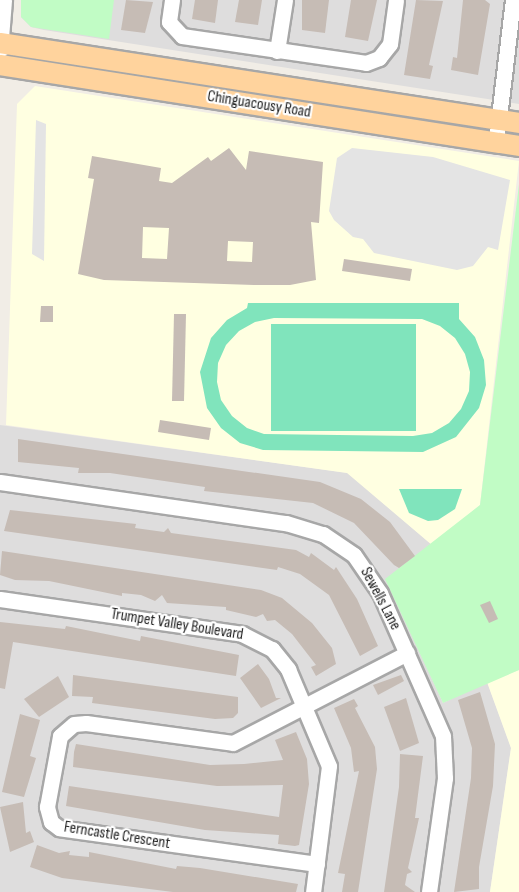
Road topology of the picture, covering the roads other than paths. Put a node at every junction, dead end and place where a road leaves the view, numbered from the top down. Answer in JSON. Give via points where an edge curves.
{"nodes":[{"id":1,"x":4,"y":0,"type":"edge"},
{"id":2,"x":172,"y":0,"type":"edge"},
{"id":3,"x":285,"y":0,"type":"edge"},
{"id":4,"x":396,"y":0,"type":"edge"},
{"id":5,"x":513,"y":0,"type":"edge"},
{"id":6,"x":0,"y":45,"type":"edge"},
{"id":7,"x":277,"y":51,"type":"junction"},
{"id":8,"x":0,"y":65,"type":"edge"},
{"id":9,"x":499,"y":120,"type":"junction"},
{"id":10,"x":519,"y":123,"type":"edge"},
{"id":11,"x":496,"y":142,"type":"junction"},
{"id":12,"x":519,"y":146,"type":"edge"},
{"id":13,"x":0,"y":482,"type":"edge"},
{"id":14,"x":0,"y":599,"type":"edge"},
{"id":15,"x":407,"y":653,"type":"junction"},
{"id":16,"x":305,"y":705,"type":"junction"},
{"id":17,"x":317,"y":864,"type":"junction"},
{"id":18,"x":313,"y":892,"type":"edge"},
{"id":19,"x":429,"y":892,"type":"edge"}],
"edges":[{"from":1,"to":6,"type":"street"},
{"from":2,"to":7,"type":"street","via":[[169,22],[182,36]]},
{"from":3,"to":7,"type":"street"},
{"from":4,"to":7,"type":"street","via":[[390,44],[379,58],[366,63]]},
{"from":5,"to":9,"type":"street"},
{"from":6,"to":9,"type":"main road","name":"Chinguacousy Road"},
{"from":8,"to":11,"type":"main road","name":"Chinguacousy Road"},
{"from":9,"to":10,"type":"main road","name":"Chinguacousy Road"},
{"from":9,"to":11,"type":"street"},
{"from":11,"to":12,"type":"main road","name":"Chinguacousy Road"},
{"from":13,"to":15,"type":"street","name":"Sewells Lane","via":[[286,523],[323,534],[354,555],[368,572]]},
{"from":14,"to":16,"type":"street","name":"Trumpet Valley Boulevard","via":[[252,637],[262,641],[285,663]]},
{"from":15,"to":16,"type":"street"},
{"from":15,"to":19,"type":"street","name":"Sewells Lane","via":[[438,720],[445,749],[445,778]]},
{"from":16,"to":17,"type":"street","name":"Trumpet Valley Boulevard","via":[[329,766]]},
{"from":16,"to":17,"type":"street","name":"Ferncastle Crescent","via":[[233,743],[74,724],[60,736],[47,807],[51,822],[59,828]]},
{"from":17,"to":18,"type":"street","name":"Trumpet Valley Boulevard"}]}
